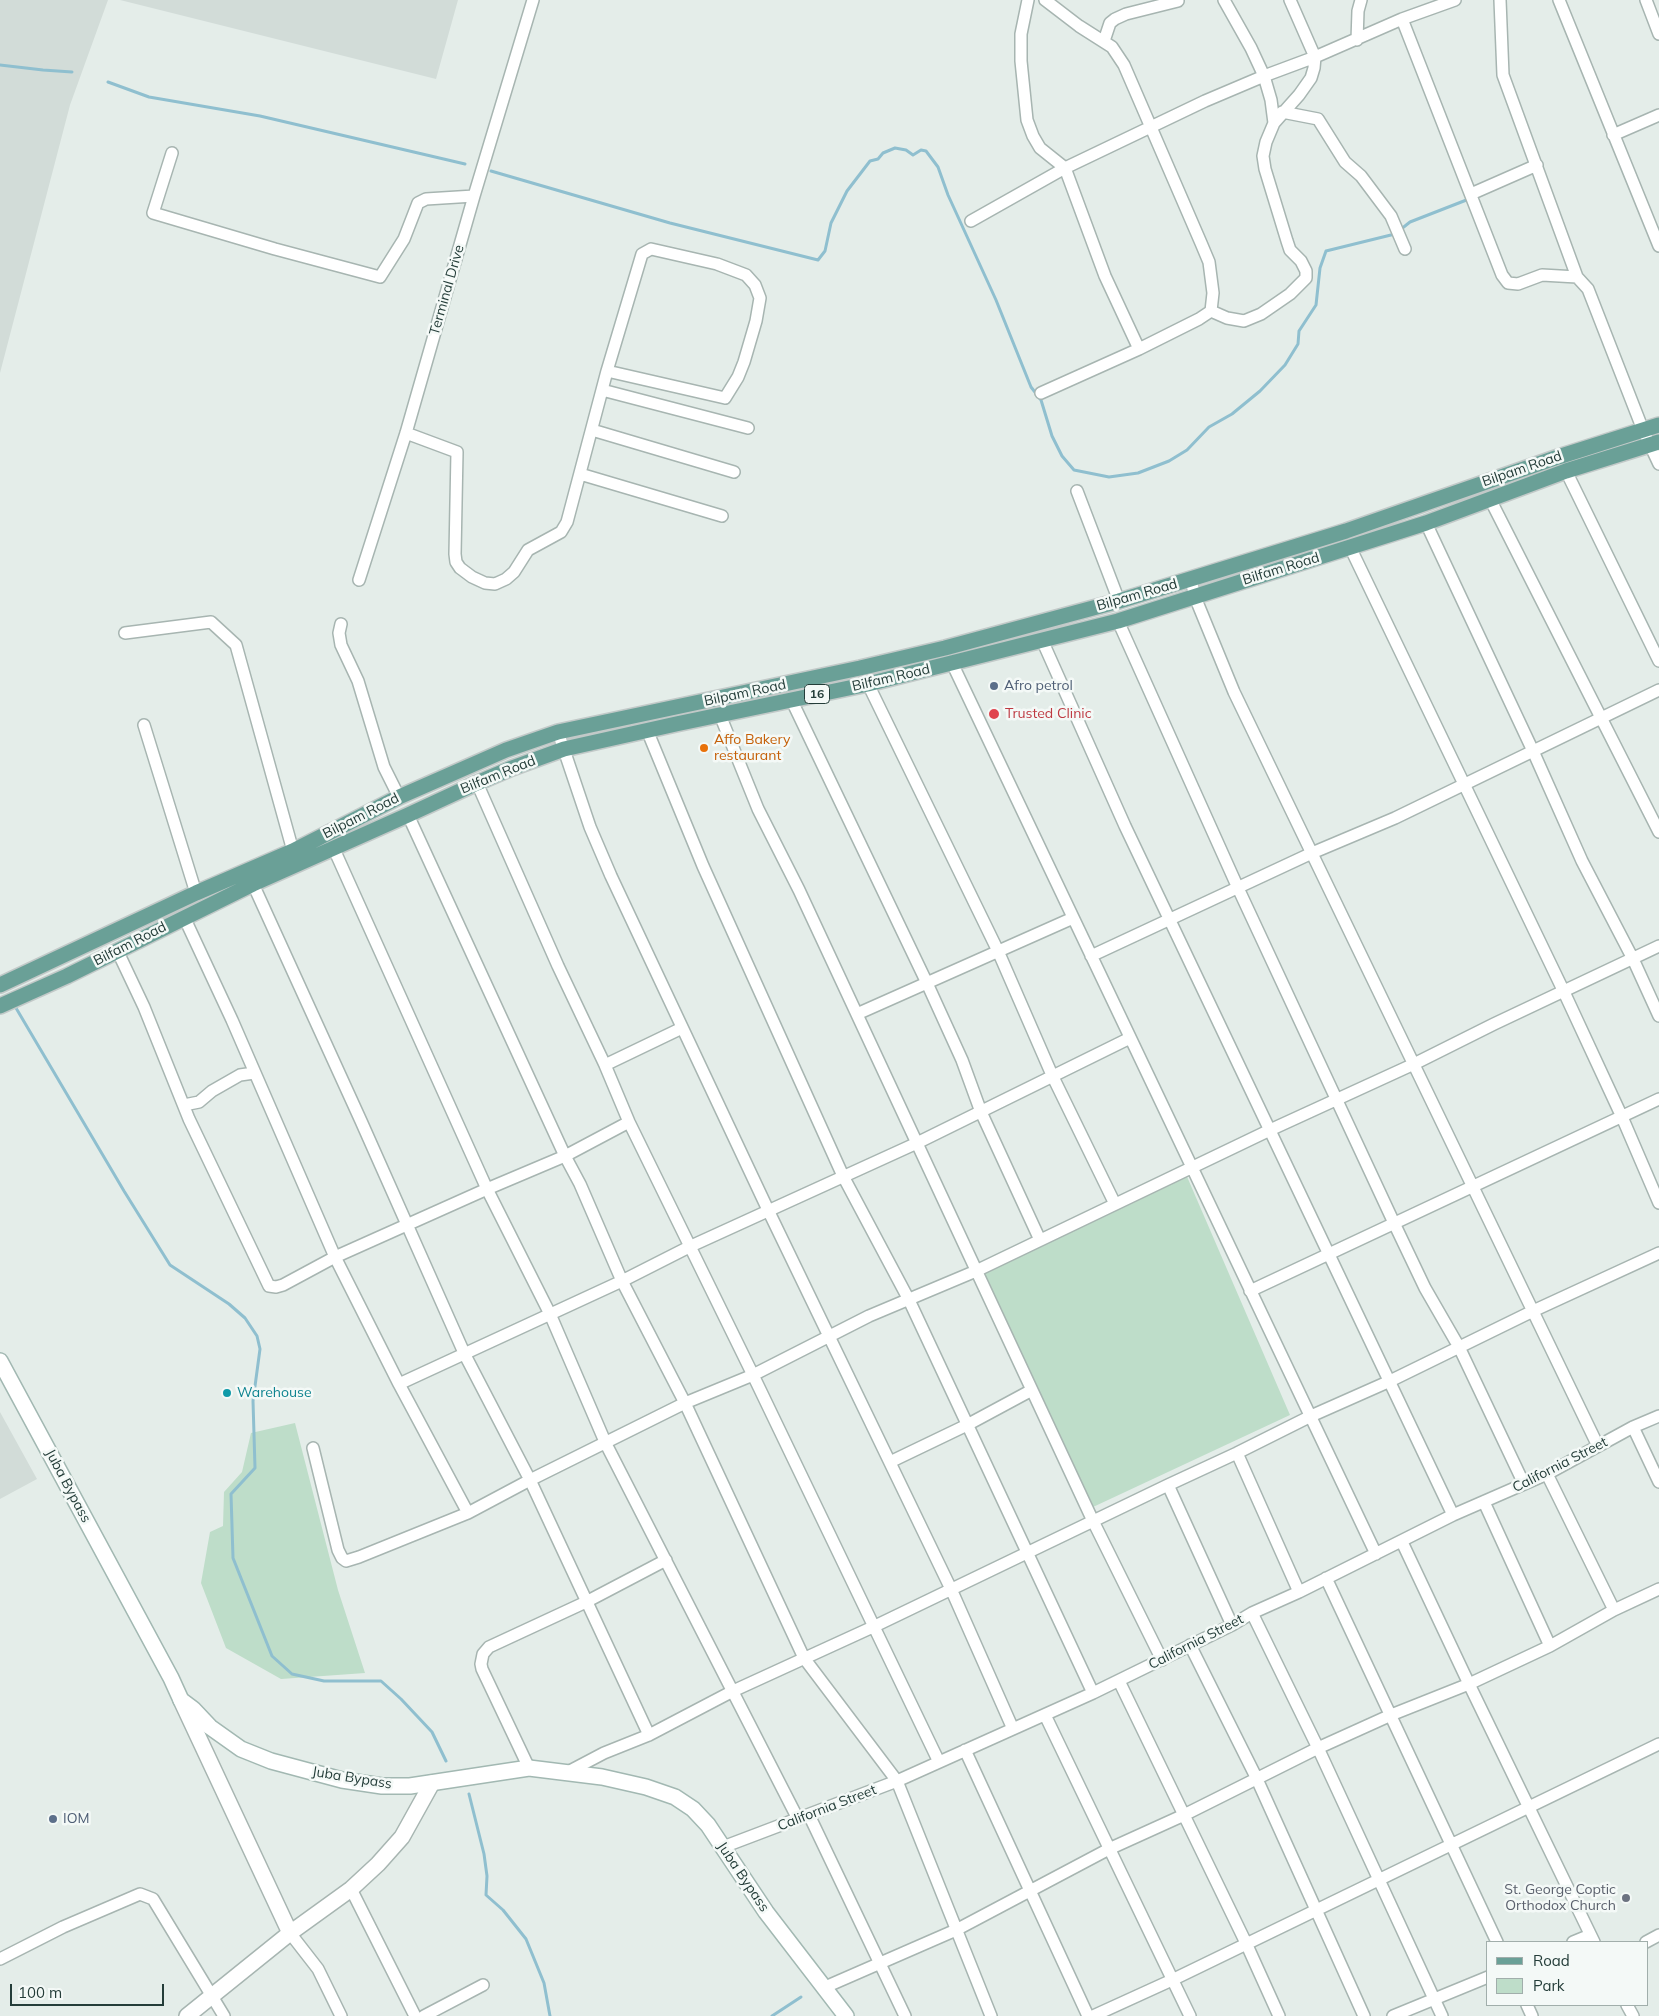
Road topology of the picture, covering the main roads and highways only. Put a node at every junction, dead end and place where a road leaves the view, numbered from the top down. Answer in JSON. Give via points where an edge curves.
{"nodes":[{"id":1,"x":1659,"y":425,"type":"edge"},
{"id":2,"x":1654,"y":443,"type":"edge"},
{"id":3,"x":0,"y":985,"type":"edge"},
{"id":4,"x":0,"y":1006,"type":"edge"},
{"id":5,"x":0,"y":1361,"type":"edge"},
{"id":6,"x":181,"y":1700,"type":"junction"},
{"id":7,"x":432,"y":1783,"type":"junction"},
{"id":8,"x":290,"y":1933,"type":"junction"},
{"id":9,"x":187,"y":2016,"type":"edge"},
{"id":10,"x":846,"y":2016,"type":"edge"}],
"edges":[{"from":1,"to":3,"type":"main road","name":"Bilpam Road","number":"16","via":[[1346,532],[1119,601],[860,668],[558,732],[506,750],[398,797],[293,851]]},
{"from":2,"to":4,"type":"main road","name":"Bilfam Road","number":"16","via":[[1566,471],[1426,523],[1118,621],[868,684],[564,750],[512,768],[334,847]]},
{"from":5,"to":6,"type":"main road","name":"Juba Bypass"},
{"from":6,"to":7,"type":"main road","name":"Juba Bypass","via":[[210,1727],[241,1748],[271,1761],[342,1780],[382,1786]]},
{"from":6,"to":8,"type":"main road"},
{"from":7,"to":8,"type":"main road","via":[[402,1837],[378,1864],[351,1889]]},
{"from":7,"to":10,"type":"main road","name":"Juba Bypass","via":[[529,1768],[602,1777],[675,1796],[708,1825],[766,1912]]},
{"from":8,"to":9,"type":"main road"}]}
